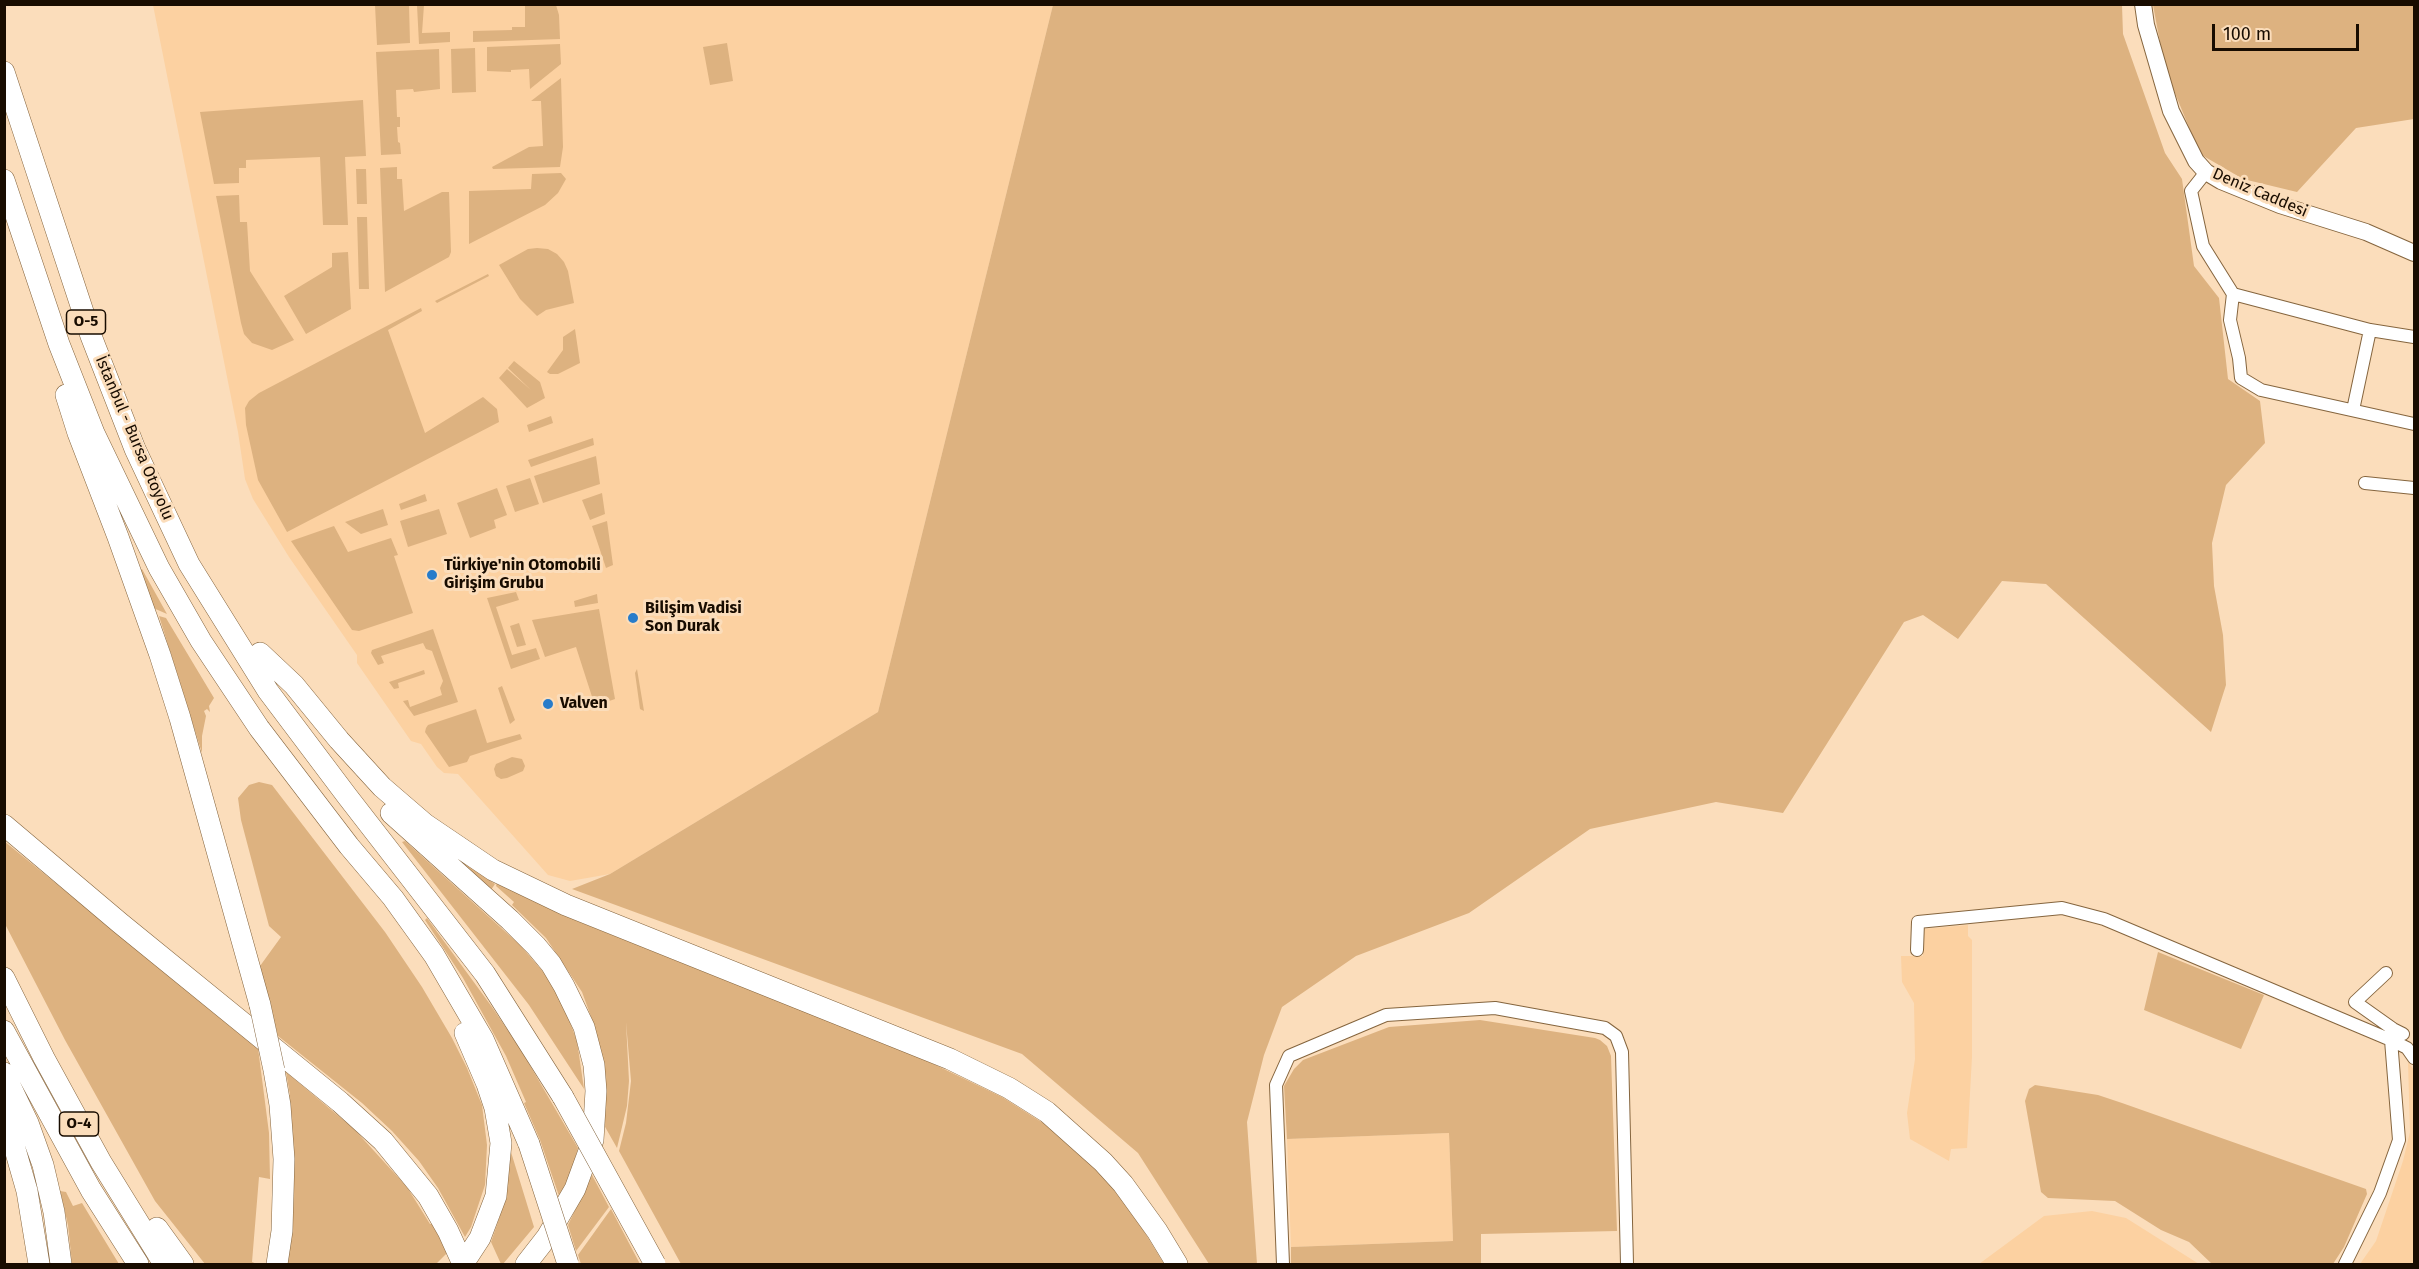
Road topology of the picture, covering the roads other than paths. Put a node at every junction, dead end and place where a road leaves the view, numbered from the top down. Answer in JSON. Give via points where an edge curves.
{"nodes":[{"id":1,"x":2143,"y":4,"type":"edge"},
{"id":2,"x":4,"y":72,"type":"edge"},
{"id":3,"x":2206,"y":172,"type":"junction"},
{"id":4,"x":4,"y":180,"type":"edge"},
{"id":5,"x":2415,"y":253,"type":"edge"},
{"id":6,"x":2233,"y":294,"type":"junction"},
{"id":7,"x":2370,"y":330,"type":"junction"},
{"id":8,"x":2415,"y":337,"type":"edge"},
{"id":9,"x":59,"y":344,"type":"junction"},
{"id":10,"x":2353,"y":410,"type":"junction"},
{"id":11,"x":2415,"y":424,"type":"edge"},
{"id":12,"x":2365,"y":483,"type":"dead end"},
{"id":13,"x":2415,"y":489,"type":"edge"},
{"id":14,"x":189,"y":564,"type":"junction"},
{"id":15,"x":260,"y":653,"type":"junction"},
{"id":16,"x":4,"y":825,"type":"edge"},
{"id":17,"x":349,"y":846,"type":"junction"},
{"id":18,"x":1917,"y":950,"type":"dead end"},
{"id":19,"x":2386,"y":974,"type":"dead end"},
{"id":20,"x":4,"y":978,"type":"edge"},
{"id":21,"x":4,"y":1031,"type":"edge"},
{"id":22,"x":2403,"y":1034,"type":"dead end"},
{"id":23,"x":2391,"y":1040,"type":"junction"},
{"id":24,"x":2412,"y":1052,"type":"edge"},
{"id":25,"x":4,"y":1073,"type":"edge"},
{"id":26,"x":4,"y":1112,"type":"edge"},
{"id":27,"x":80,"y":1126,"type":"junction"},
{"id":28,"x":39,"y":1264,"type":"edge"},
{"id":29,"x":61,"y":1264,"type":"edge"},
{"id":30,"x":138,"y":1264,"type":"edge"},
{"id":31,"x":164,"y":1264,"type":"edge"},
{"id":32,"x":183,"y":1264,"type":"edge"},
{"id":33,"x":277,"y":1264,"type":"edge"},
{"id":34,"x":463,"y":1264,"type":"edge"},
{"id":35,"x":526,"y":1264,"type":"edge"},
{"id":36,"x":568,"y":1264,"type":"edge"},
{"id":37,"x":655,"y":1264,"type":"edge"},
{"id":38,"x":1177,"y":1264,"type":"edge"},
{"id":39,"x":1283,"y":1264,"type":"edge"},
{"id":40,"x":1627,"y":1264,"type":"edge"},
{"id":41,"x":2345,"y":1264,"type":"edge"}],
"edges":[{"from":1,"to":3,"type":"main road","name":"Deniz Caddesi","via":[[2171,111],[2196,161]]},
{"from":2,"to":14,"type":"highway","name":"İstanbul - Bursa Otoyolu","number":"O-5","via":[[91,336],[135,449]]},
{"from":3,"to":5,"type":"main road","name":"Deniz Caddesi","via":[[2280,205],[2366,232]]},
{"from":3,"to":6,"type":"street","via":[[2191,191],[2203,246]]},
{"from":4,"to":9,"type":"highway","number":"O-5"},
{"from":6,"to":7,"type":"street"},
{"from":6,"to":10,"type":"street","via":[[2229,320],[2241,378],[2260,390]]},
{"from":7,"to":8,"type":"street"},
{"from":7,"to":10,"type":"street"},
{"from":9,"to":17,"type":"highway","via":[[116,481],[180,606],[259,728]]},
{"from":9,"to":33,"type":"highway","bridge":true,"via":[[67,402],[160,655],[260,1005],[280,1106],[284,1159]]},
{"from":10,"to":11,"type":"street"},
{"from":12,"to":13,"type":"street"},
{"from":14,"to":15,"type":"highway","via":[[221,596]]},
{"from":14,"to":37,"type":"highway","bridge":true,"via":[[268,691],[485,974],[563,1096]]},
{"from":15,"to":35,"type":"highway","via":[[322,737],[373,795],[536,946],[576,1007],[594,1065],[593,1140],[575,1189]]},
{"from":15,"to":38,"type":"highway","via":[[294,685],[382,787],[468,855],[516,882],[589,914],[940,1055],[1009,1088],[1047,1112],[1103,1162],[1143,1210]]},
{"from":16,"to":34,"type":"highway","via":[[366,1125],[415,1178]]},
{"from":17,"to":34,"type":"highway","via":[[387,913],[458,1020],[495,1108],[501,1143],[496,1196],[480,1238]]},
{"from":17,"to":36,"type":"highway","bridge":true,"via":[[393,898],[452,984],[497,1065],[529,1144]]},
{"from":18,"to":23,"type":"street","via":[[1918,922],[2062,908],[2104,920]]},
{"from":19,"to":22,"type":"street","via":[[2355,1002]]},
{"from":20,"to":27,"type":"highway","number":"O-4"},
{"from":21,"to":30,"type":"highway","number":"O-4","via":[[86,1180]]},
{"from":23,"to":24,"type":"street"},
{"from":23,"to":41,"type":"street","via":[[2399,1140],[2380,1192]]},
{"from":25,"to":29,"type":"highway","via":[[43,1165]]},
{"from":26,"to":28,"type":"highway","via":[[27,1191]]},
{"from":27,"to":31,"type":"highway","number":"O-4"},
{"from":27,"to":32,"type":"highway","via":[[95,1137]]},
{"from":39,"to":40,"type":"street","via":[[1276,1085],[1289,1056],[1386,1015],[1495,1008],[1605,1028],[1616,1036],[1622,1052]]}]}
